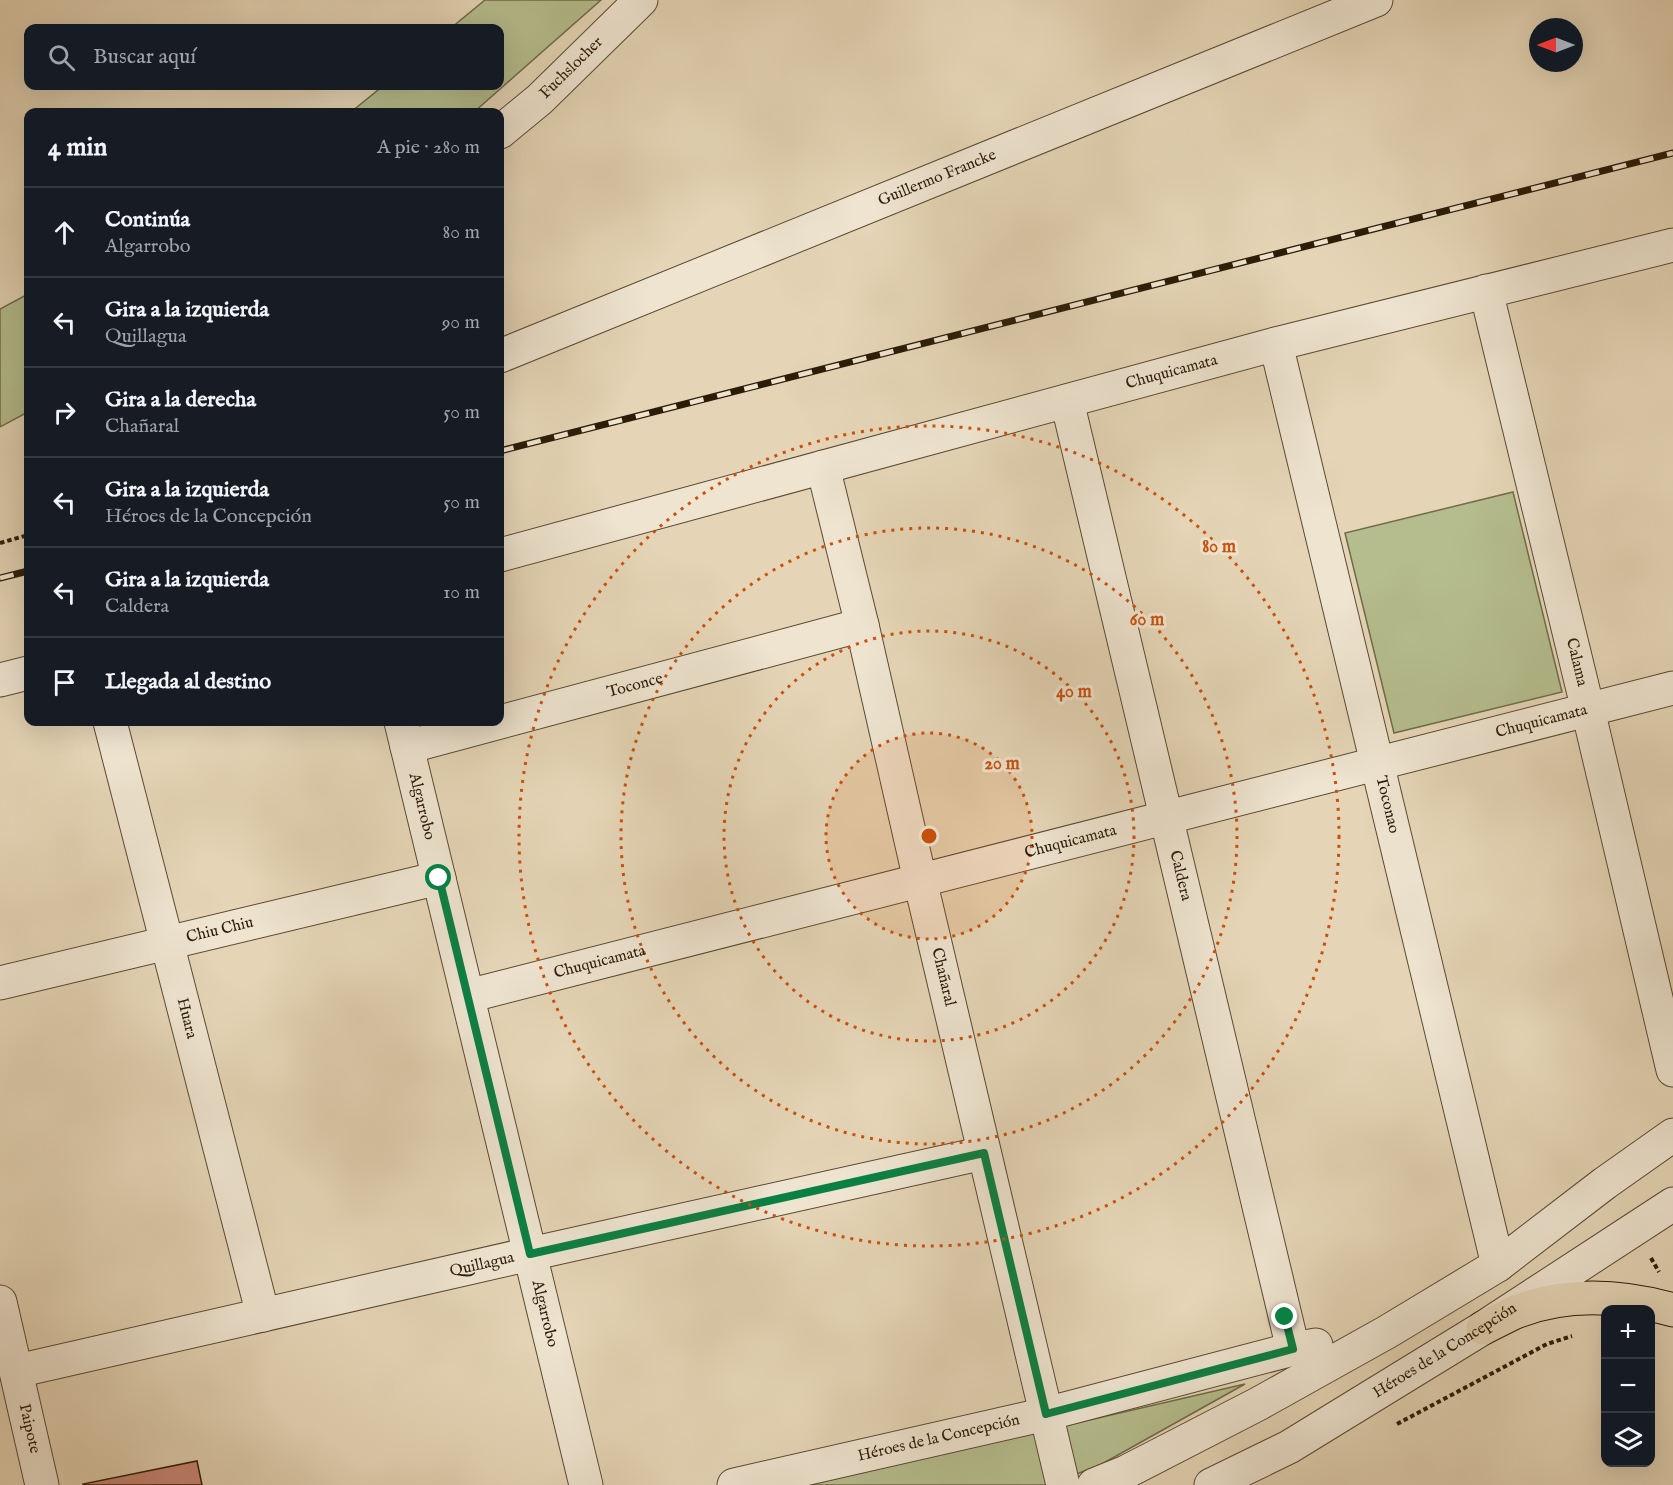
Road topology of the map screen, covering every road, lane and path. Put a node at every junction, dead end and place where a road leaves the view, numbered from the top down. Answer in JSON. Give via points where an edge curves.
{"nodes":[{"id":1,"x":641,"y":0,"type":"edge"},
{"id":2,"x":1376,"y":0,"type":"edge"},
{"id":3,"x":504,"y":129,"type":"edge"},
{"id":4,"x":1673,"y":245,"type":"edge"},
{"id":5,"x":1486,"y":291,"type":"junction"},
{"id":6,"x":1276,"y":344,"type":"junction"},
{"id":7,"x":504,"y":354,"type":"edge"},
{"id":8,"x":1067,"y":401,"type":"junction"},
{"id":9,"x":823,"y":467,"type":"junction"},
{"id":10,"x":24,"y":536,"type":"edge"},
{"id":11,"x":0,"y":543,"type":"edge"},
{"id":12,"x":504,"y":554,"type":"edge"},
{"id":13,"x":862,"y":625,"type":"junction"},
{"id":14,"x":24,"y":674,"type":"edge"},
{"id":15,"x":0,"y":680,"type":"edge"},
{"id":16,"x":1673,"y":688,"type":"edge"},
{"id":17,"x":504,"y":710,"type":"edge"},
{"id":18,"x":1588,"y":710,"type":"junction"},
{"id":19,"x":111,"y":726,"type":"edge"},
{"id":20,"x":438,"y":726,"type":"edge"},
{"id":21,"x":404,"y":734,"type":"edge"},
{"id":22,"x":1378,"y":763,"type":"junction"},
{"id":23,"x":1166,"y":818,"type":"junction"},
{"id":24,"x":439,"y":878,"type":"junction"},
{"id":25,"x":920,"y":880,"type":"junction"},
{"id":26,"x":167,"y":943,"type":"junction"},
{"id":27,"x":0,"y":983,"type":"edge"},
{"id":28,"x":468,"y":996,"type":"junction"},
{"id":29,"x":1673,"y":1070,"type":"edge"},
{"id":30,"x":1673,"y":1135,"type":"edge"},
{"id":31,"x":984,"y":1153,"type":"junction"},
{"id":32,"x":1673,"y":1204,"type":"edge"},
{"id":33,"x":530,"y":1254,"type":"junction"},
{"id":34,"x":1498,"y":1265,"type":"junction"},
{"id":35,"x":0,"y":1302,"type":"edge"},
{"id":36,"x":1673,"y":1310,"type":"edge"},
{"id":37,"x":263,"y":1315,"type":"junction"},
{"id":38,"x":1484,"y":1328,"type":"junction"},
{"id":39,"x":1387,"y":1332,"type":"junction"},
{"id":40,"x":1579,"y":1335,"type":"dead end"},
{"id":41,"x":1293,"y":1349,"type":"junction"},
{"id":42,"x":17,"y":1371,"type":"junction"},
{"id":43,"x":1046,"y":1414,"type":"junction"},
{"id":44,"x":1388,"y":1429,"type":"dead end"},
{"id":45,"x":42,"y":1485,"type":"edge"},
{"id":46,"x":586,"y":1485,"type":"edge"},
{"id":47,"x":734,"y":1485,"type":"edge"},
{"id":48,"x":1063,"y":1485,"type":"edge"},
{"id":49,"x":1094,"y":1485,"type":"edge"},
{"id":50,"x":1211,"y":1485,"type":"edge"}],
"edges":[{"from":1,"to":3,"type":"street","name":"Fuchslocher","via":[[540,99]]},
{"from":2,"to":7,"type":"street","name":"Guillermo Francke"},
{"from":4,"to":5,"type":"street","name":"Chuquicamata"},
{"from":5,"to":6,"type":"street","name":"Chuquicamata"},
{"from":5,"to":18,"type":"street","name":"Calama"},
{"from":6,"to":8,"type":"street","name":"Chuquicamata"},
{"from":6,"to":22,"type":"street","name":"Toconao"},
{"from":8,"to":9,"type":"street","name":"Chuquicamata"},
{"from":8,"to":23,"type":"street","name":"Caldera"},
{"from":9,"to":12,"type":"street","name":"Chuquicamata"},
{"from":9,"to":13,"type":"street","name":"Chañaral"},
{"from":10,"to":11,"type":"path"},
{"from":13,"to":17,"type":"street","name":"Toconce"},
{"from":13,"to":25,"type":"street","name":"Chañaral"},
{"from":14,"to":15,"type":"street"},
{"from":16,"to":18,"type":"street","name":"Chuquicamata"},
{"from":18,"to":22,"type":"street","name":"Chuquicamata"},
{"from":18,"to":29,"type":"street","name":"Calama"},
{"from":19,"to":26,"type":"street","name":"Huara"},
{"from":20,"to":21,"type":"street","name":"Toconce"},
{"from":21,"to":24,"type":"street","name":"Algarrobo"},
{"from":22,"to":23,"type":"street","name":"Chuquicamata"},
{"from":22,"to":34,"type":"street","name":"Toconao"},
{"from":23,"to":25,"type":"street","name":"Chuquicamata"},
{"from":23,"to":41,"type":"street","name":"Caldera"},
{"from":24,"to":26,"type":"street","name":"Chiu Chiu"},
{"from":24,"to":28,"type":"street","name":"Algarrobo"},
{"from":25,"to":28,"type":"street","name":"Chuquicamata"},
{"from":25,"to":31,"type":"street","name":"Chañaral"},
{"from":26,"to":27,"type":"street","name":"Chiu Chiu"},
{"from":26,"to":37,"type":"street","name":"Huara"},
{"from":28,"to":33,"type":"street","name":"Algarrobo"},
{"from":30,"to":34,"type":"street","name":"Héroes de la Concepción"},
{"from":31,"to":33,"type":"street","name":"Quillagua"},
{"from":31,"to":43,"type":"street","name":"Chañaral"},
{"from":32,"to":38,"type":"street","name":"Héroes de la Concepción"},
{"from":33,"to":37,"type":"street","name":"Quillagua"},
{"from":33,"to":46,"type":"street","name":"Algarrobo"},
{"from":34,"to":39,"type":"street","name":"Héroes de la Concepción"},
{"from":35,"to":42,"type":"street","name":"Paipote"},
{"from":36,"to":38,"type":"main road","via":[[1616,1298],[1581,1298],[1514,1313]]},
{"from":37,"to":42,"type":"street","name":"Quillagua"},
{"from":38,"to":50,"type":"street","name":"Héroes de la Concepción","via":[[1289,1447]]},
{"from":39,"to":41,"type":"street","name":"Héroes de la Concepción"},
{"from":39,"to":49,"type":"street","name":"Héroes de la Concepción","via":[[1258,1404]]},
{"from":40,"to":44,"type":"path","via":[[1547,1344]]},
{"from":41,"to":43,"type":"street","name":"Héroes de la Concepción"},
{"from":42,"to":45,"type":"street","name":"Paipote"},
{"from":43,"to":47,"type":"street","name":"Héroes de la Concepción"},
{"from":43,"to":48,"type":"street","name":"Chañaral"}]}
